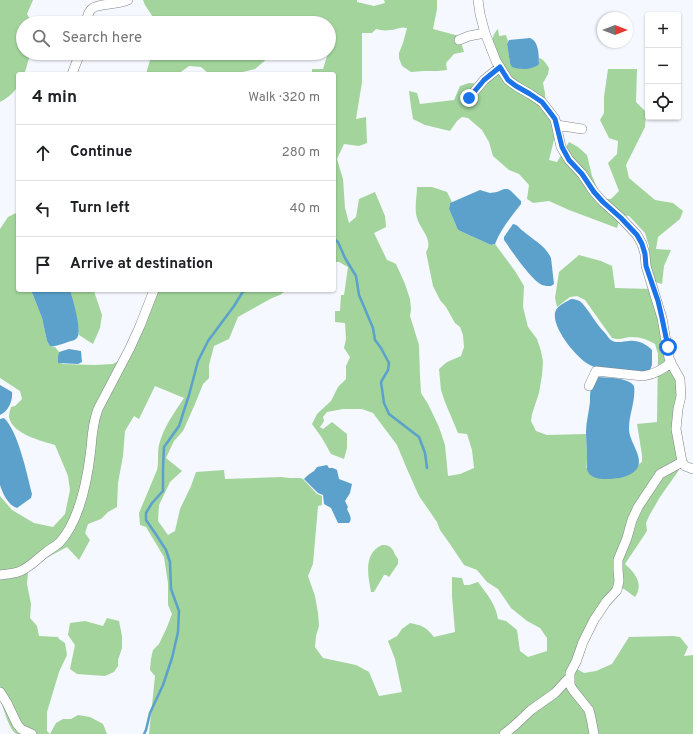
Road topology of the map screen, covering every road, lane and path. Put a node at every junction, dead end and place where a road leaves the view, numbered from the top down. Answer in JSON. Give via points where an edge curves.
{"nodes":[{"id":1,"x":128,"y":0,"type":"edge"},
{"id":2,"x":478,"y":0,"type":"edge"},
{"id":3,"x":88,"y":16,"type":"edge"},
{"id":4,"x":485,"y":33,"type":"junction"},
{"id":5,"x":458,"y":40,"type":"dead end"},
{"id":6,"x":77,"y":60,"type":"edge"},
{"id":7,"x":500,"y":67,"type":"junction"},
{"id":8,"x":73,"y":72,"type":"edge"},
{"id":9,"x":469,"y":98,"type":"dead end"},
{"id":10,"x":557,"y":125,"type":"junction"},
{"id":11,"x":582,"y":129,"type":"dead end"},
{"id":12,"x":153,"y":292,"type":"edge"},
{"id":13,"x":671,"y":362,"type":"junction"},
{"id":14,"x":589,"y":386,"type":"dead end"},
{"id":15,"x":682,"y":462,"type":"junction"},
{"id":16,"x":693,"y":469,"type":"edge"},
{"id":17,"x":0,"y":575,"type":"edge"},
{"id":18,"x":570,"y":679,"type":"junction"},
{"id":19,"x":0,"y":692,"type":"edge"},
{"id":20,"x":32,"y":734,"type":"edge"},
{"id":21,"x":504,"y":734,"type":"edge"},
{"id":22,"x":594,"y":734,"type":"edge"}],
"edges":[{"from":1,"to":3,"type":"street","via":[[97,6],[92,8]]},
{"from":2,"to":4,"type":"street"},
{"from":4,"to":5,"type":"street"},
{"from":4,"to":7,"type":"street"},
{"from":6,"to":8,"type":"street"},
{"from":7,"to":9,"type":"street","via":[[484,80]]},
{"from":7,"to":10,"type":"street","via":[[508,80],[542,102]]},
{"from":10,"to":11,"type":"street"},
{"from":10,"to":13,"type":"street","via":[[562,147],[569,160],[603,202],[637,235],[642,244]]},
{"from":12,"to":17,"type":"street","via":[[130,348],[95,418],[85,485],[69,529],[60,542],[26,568],[19,572]]},
{"from":13,"to":14,"type":"street","via":[[660,371],[643,376],[596,371]]},
{"from":13,"to":15,"type":"street","via":[[680,379],[676,429]]},
{"from":15,"to":16,"type":"street"},
{"from":15,"to":18,"type":"street","via":[[660,474],[638,506],[618,560],[617,590],[594,620],[570,673]]},
{"from":18,"to":21,"type":"street"},
{"from":18,"to":22,"type":"street","via":[[573,690],[589,710]]},
{"from":19,"to":20,"type":"street","via":[[17,724]]}]}
